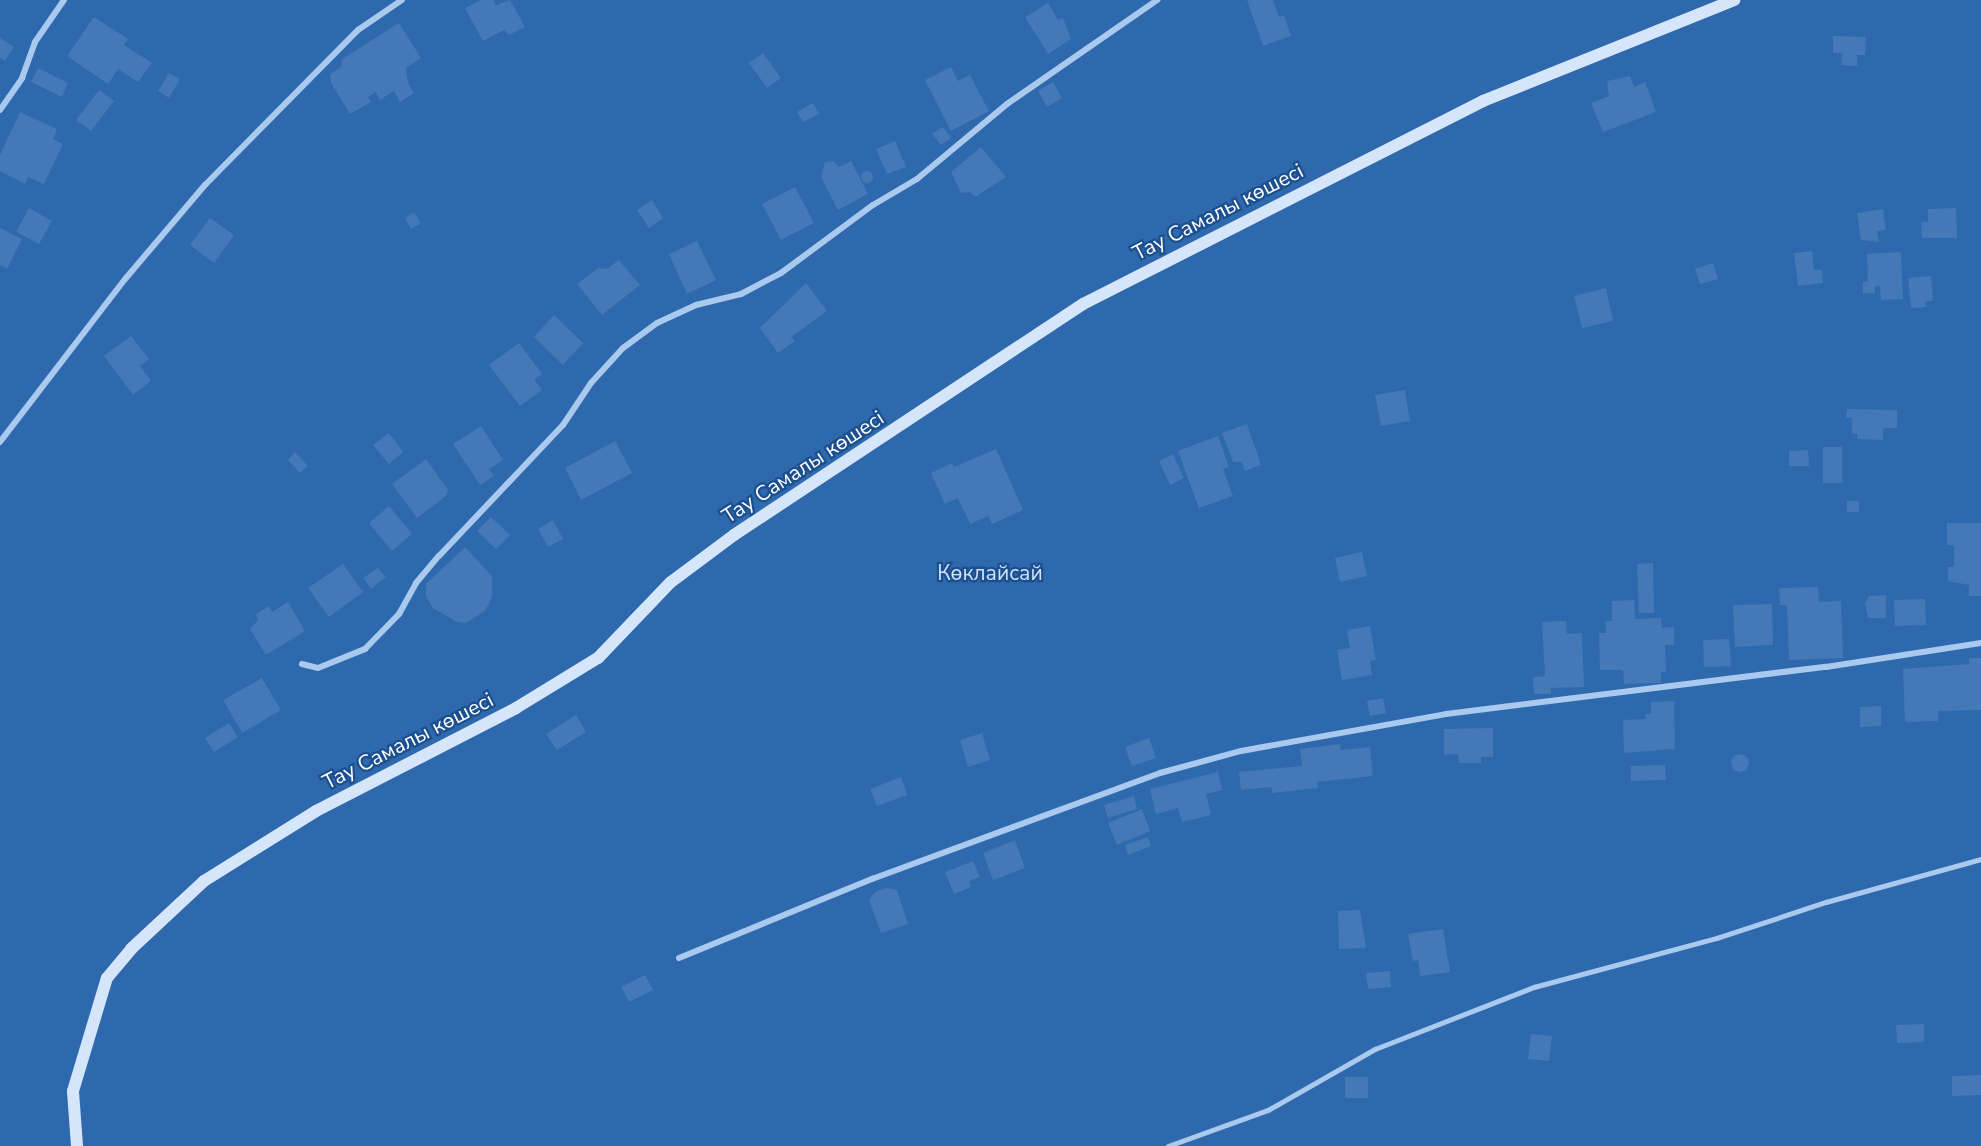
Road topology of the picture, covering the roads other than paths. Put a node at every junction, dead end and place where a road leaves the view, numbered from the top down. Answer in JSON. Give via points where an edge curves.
{"nodes":[{"id":1,"x":64,"y":0,"type":"edge"},
{"id":2,"x":402,"y":0,"type":"edge"},
{"id":3,"x":1157,"y":0,"type":"edge"},
{"id":4,"x":1734,"y":0,"type":"edge"},
{"id":5,"x":0,"y":110,"type":"edge"},
{"id":6,"x":0,"y":442,"type":"edge"},
{"id":7,"x":1981,"y":643,"type":"edge"},
{"id":8,"x":302,"y":664,"type":"dead end"},
{"id":9,"x":1981,"y":859,"type":"edge"},
{"id":10,"x":679,"y":958,"type":"dead end"},
{"id":11,"x":77,"y":1146,"type":"edge"},
{"id":12,"x":1168,"y":1146,"type":"edge"}],
"edges":[{"from":1,"to":5,"type":"street","via":[[35,42],[22,78]]},
{"from":2,"to":6,"type":"street","via":[[358,30],[205,185],[126,278]]},
{"from":3,"to":8,"type":"street","via":[[1007,104],[917,179],[873,205],[782,273],[741,294],[696,305],[657,323],[623,348],[591,383],[563,425],[439,556],[416,583],[399,614],[365,649],[318,668]]},
{"from":4,"to":11,"type":"street","name":"Тау Самалы көшесі","via":[[1483,101],[1083,304],[734,535],[670,582],[598,658],[516,708],[316,811],[213,876],[131,949],[107,978],[73,1091]]},
{"from":7,"to":10,"type":"street","via":[[1826,667],[1446,714],[1241,751],[1160,773],[872,879]]},
{"from":9,"to":12,"type":"lane","via":[[1826,902],[1717,938],[1534,987],[1374,1048],[1268,1110]]}]}
